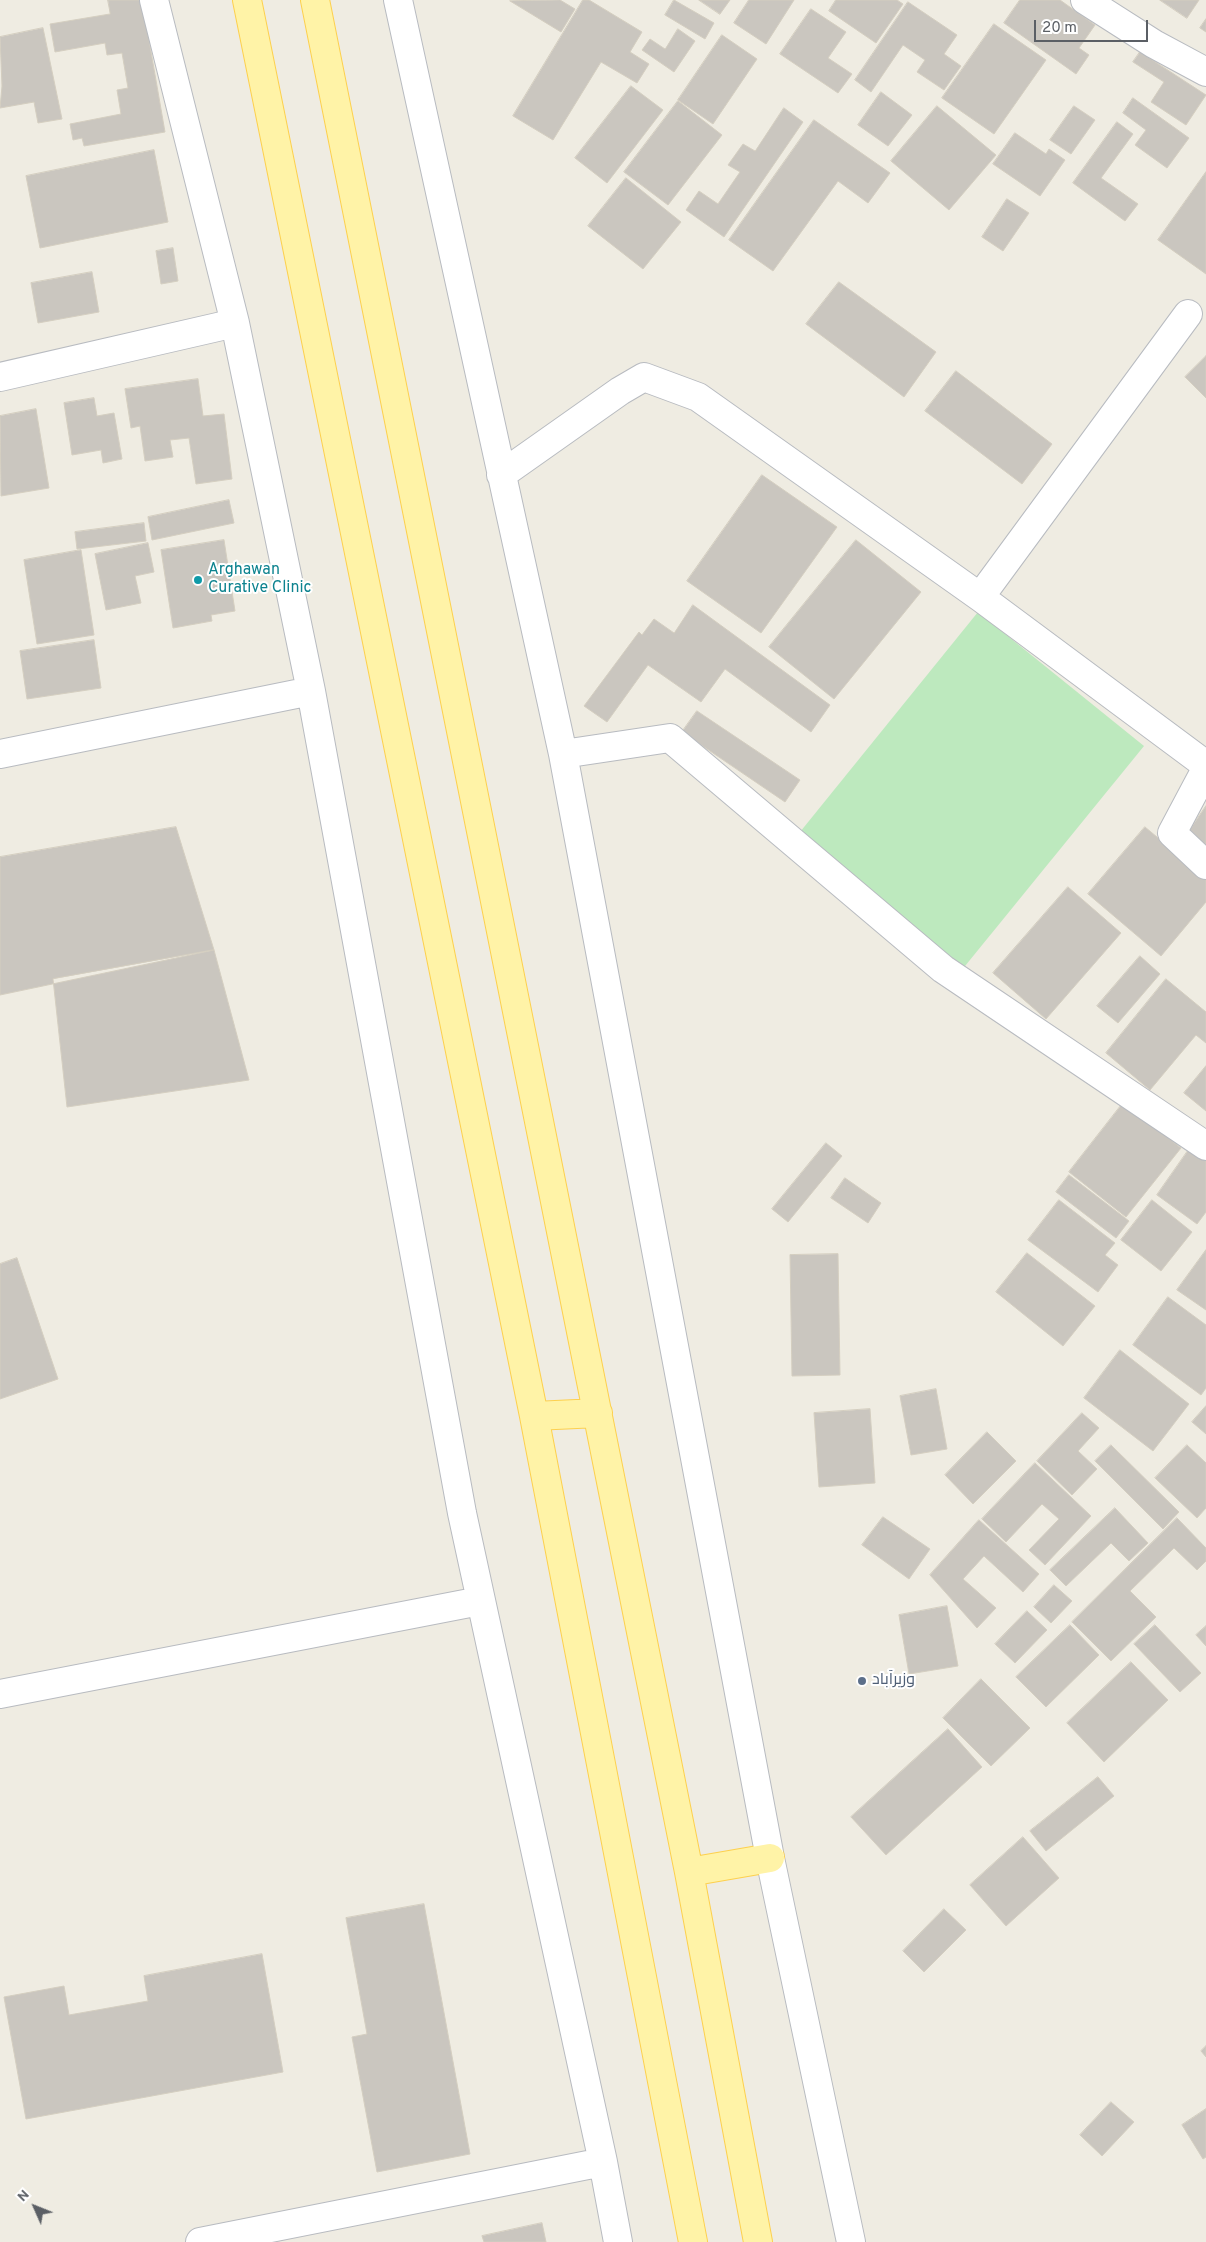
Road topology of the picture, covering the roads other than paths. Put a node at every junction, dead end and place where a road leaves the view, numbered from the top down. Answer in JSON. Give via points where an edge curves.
{"nodes":[{"id":1,"x":154,"y":0,"type":"edge"},
{"id":2,"x":247,"y":0,"type":"edge"},
{"id":3,"x":315,"y":0,"type":"edge"},
{"id":4,"x":398,"y":0,"type":"edge"},
{"id":5,"x":1085,"y":0,"type":"edge"},
{"id":6,"x":1206,"y":72,"type":"edge"},
{"id":7,"x":1188,"y":314,"type":"dead end"},
{"id":8,"x":235,"y":323,"type":"junction"},
{"id":9,"x":0,"y":377,"type":"edge"},
{"id":10,"x":501,"y":476,"type":"junction"},
{"id":11,"x":980,"y":598,"type":"junction"},
{"id":12,"x":311,"y":691,"type":"junction"},
{"id":13,"x":0,"y":754,"type":"edge"},
{"id":14,"x":563,"y":754,"type":"junction"},
{"id":15,"x":1206,"y":765,"type":"edge"},
{"id":16,"x":1206,"y":769,"type":"edge"},
{"id":17,"x":1206,"y":865,"type":"edge"},
{"id":18,"x":1206,"y":1146,"type":"edge"},
{"id":19,"x":598,"y":1413,"type":"junction"},
{"id":20,"x":534,"y":1416,"type":"junction"},
{"id":21,"x":480,"y":1601,"type":"junction"},
{"id":22,"x":0,"y":1694,"type":"edge"},
{"id":23,"x":770,"y":1858,"type":"junction"},
{"id":24,"x":689,"y":1872,"type":"junction"},
{"id":25,"x":603,"y":2162,"type":"junction"},
{"id":26,"x":200,"y":2242,"type":"edge"},
{"id":27,"x":618,"y":2242,"type":"edge"},
{"id":28,"x":693,"y":2242,"type":"edge"},
{"id":29,"x":758,"y":2242,"type":"edge"},
{"id":30,"x":851,"y":2242,"type":"edge"}],
"edges":[{"from":1,"to":8,"type":"street"},
{"from":2,"to":20,"type":"main road"},
{"from":3,"to":19,"type":"main road"},
{"from":4,"to":10,"type":"street"},
{"from":5,"to":6,"type":"street","via":[[1154,44]]},
{"from":7,"to":11,"type":"street"},
{"from":8,"to":9,"type":"street"},
{"from":8,"to":12,"type":"street"},
{"from":10,"to":11,"type":"street","via":[[644,377],[698,397]]},
{"from":10,"to":14,"type":"street"},
{"from":11,"to":15,"type":"street"},
{"from":12,"to":13,"type":"street"},
{"from":12,"to":21,"type":"street"},
{"from":14,"to":18,"type":"street","via":[[670,738],[944,969]]},
{"from":14,"to":23,"type":"street"},
{"from":16,"to":17,"type":"street","via":[[1172,833]]},
{"from":19,"to":20,"type":"main road"},
{"from":19,"to":24,"type":"main road"},
{"from":20,"to":28,"type":"main road"},
{"from":21,"to":22,"type":"street"},
{"from":21,"to":25,"type":"street"},
{"from":23,"to":24,"type":"main road"},
{"from":23,"to":30,"type":"street"},
{"from":24,"to":29,"type":"main road"},
{"from":25,"to":26,"type":"street"},
{"from":25,"to":27,"type":"street"}]}
